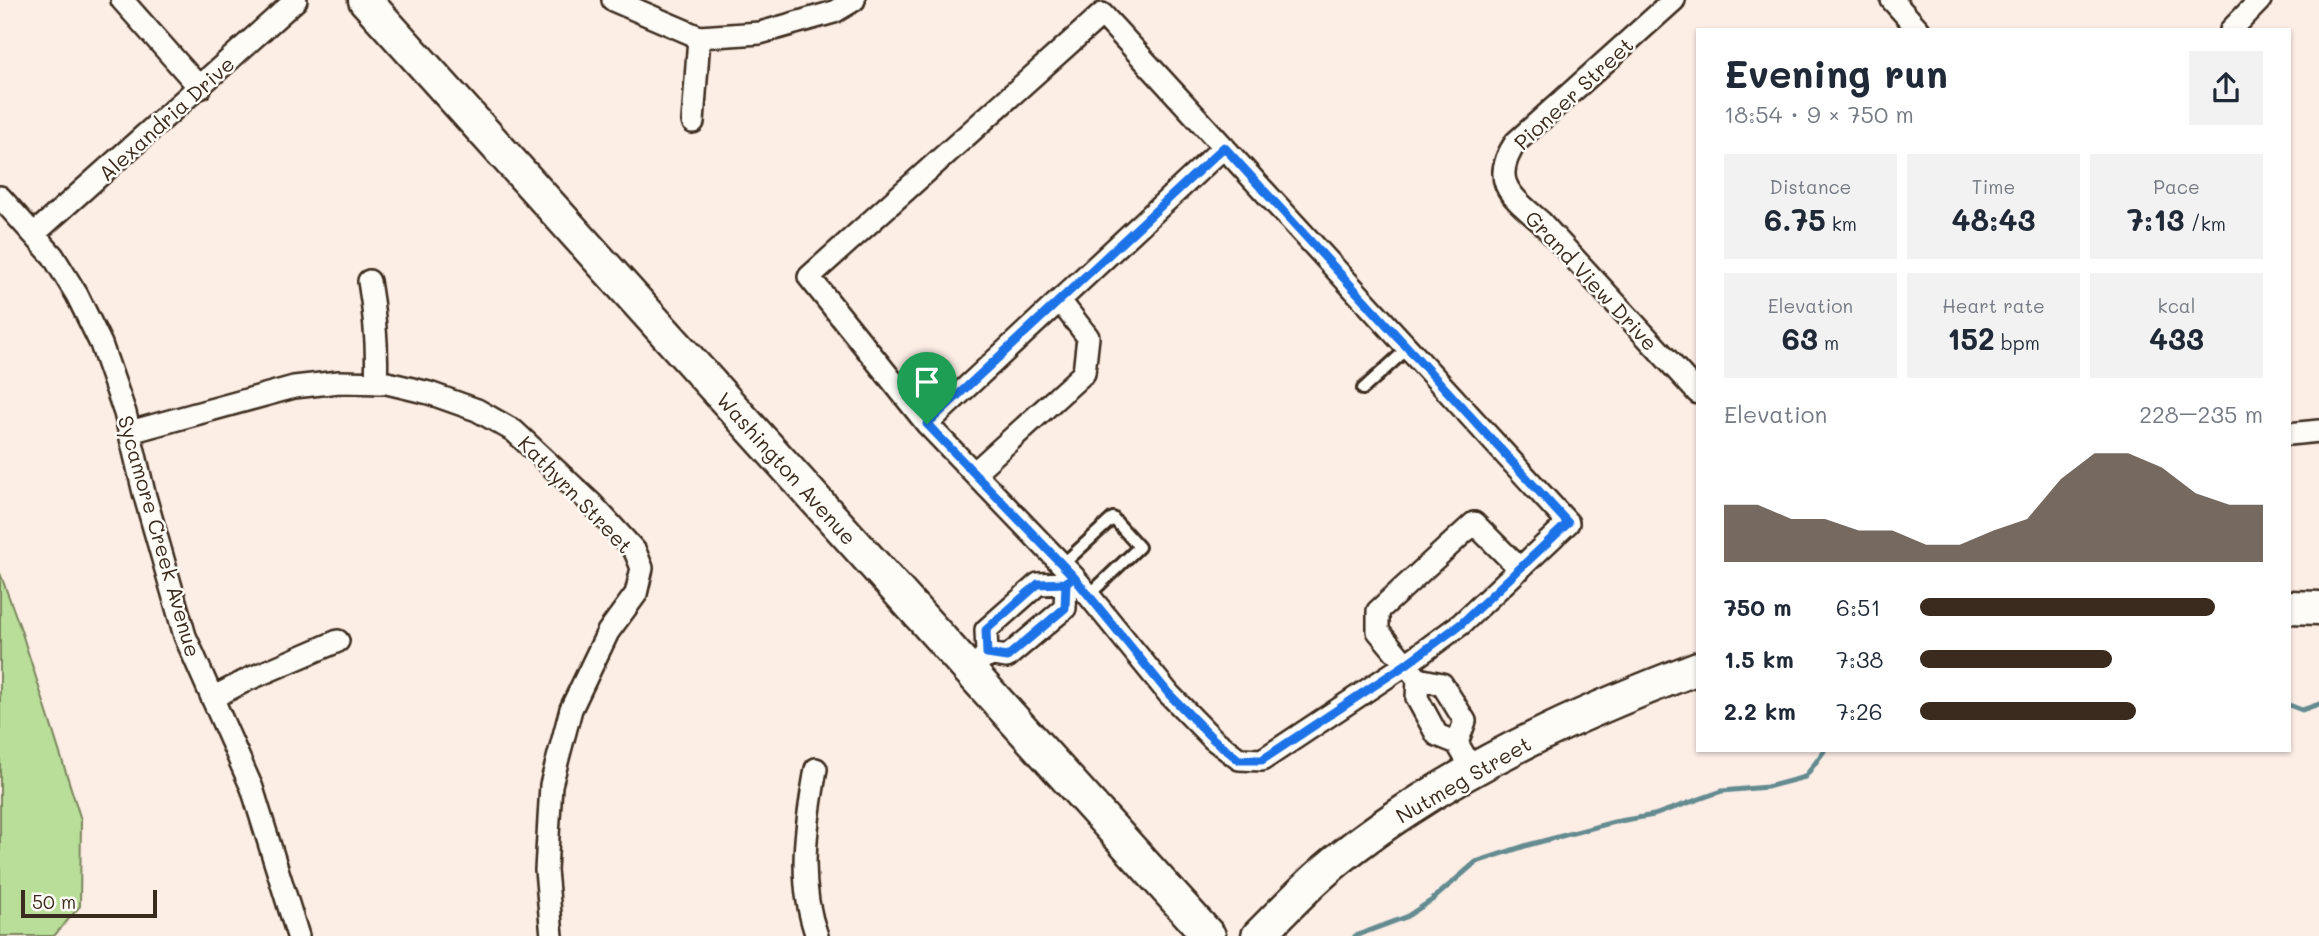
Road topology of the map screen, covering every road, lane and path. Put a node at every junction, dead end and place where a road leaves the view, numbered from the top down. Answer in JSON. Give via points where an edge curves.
{"nodes":[{"id":1,"x":122,"y":0,"type":"edge"},
{"id":2,"x":296,"y":0,"type":"edge"},
{"id":3,"x":365,"y":0,"type":"edge"},
{"id":4,"x":613,"y":0,"type":"edge"},
{"id":5,"x":854,"y":0,"type":"edge"},
{"id":6,"x":1674,"y":0,"type":"edge"},
{"id":7,"x":1892,"y":0,"type":"edge"},
{"id":8,"x":2260,"y":0,"type":"edge"},
{"id":9,"x":1917,"y":28,"type":"edge"},
{"id":10,"x":2233,"y":28,"type":"edge"},
{"id":11,"x":699,"y":37,"type":"junction"},
{"id":12,"x":200,"y":88,"type":"junction"},
{"id":13,"x":694,"y":122,"type":"dead end"},
{"id":14,"x":1224,"y":147,"type":"junction"},
{"id":15,"x":1504,"y":159,"type":"joint"},
{"id":16,"x":0,"y":197,"type":"edge"},
{"id":17,"x":34,"y":234,"type":"junction"},
{"id":18,"x":369,"y":281,"type":"dead end"},
{"id":19,"x":1060,"y":301,"type":"junction"},
{"id":20,"x":1408,"y":348,"type":"junction"},
{"id":21,"x":376,"y":383,"type":"junction"},
{"id":22,"x":1363,"y":389,"type":"dead end"},
{"id":23,"x":1696,"y":391,"type":"edge"},
{"id":24,"x":927,"y":424,"type":"junction"},
{"id":25,"x":2319,"y":431,"type":"edge"},
{"id":26,"x":130,"y":432,"type":"junction"},
{"id":27,"x":2291,"y":434,"type":"edge"},
{"id":28,"x":974,"y":473,"type":"junction"},
{"id":29,"x":1520,"y":569,"type":"junction"},
{"id":30,"x":1067,"y":575,"type":"junction"},
{"id":31,"x":1026,"y":595,"type":"junction"},
{"id":32,"x":1089,"y":595,"type":"junction"},
{"id":33,"x":2291,"y":607,"type":"edge"},
{"id":34,"x":2319,"y":608,"type":"edge"},
{"id":35,"x":1048,"y":621,"type":"junction"},
{"id":36,"x":338,"y":640,"type":"dead end"},
{"id":37,"x":978,"y":663,"type":"junction"},
{"id":38,"x":1696,"y":669,"type":"edge"},
{"id":39,"x":1412,"y":672,"type":"junction"},
{"id":40,"x":212,"y":698,"type":"junction"},
{"id":41,"x":1453,"y":702,"type":"junction"},
{"id":42,"x":1427,"y":716,"type":"junction"},
{"id":43,"x":1465,"y":756,"type":"junction"},
{"id":44,"x":816,"y":769,"type":"dead end"},
{"id":45,"x":298,"y":936,"type":"edge"},
{"id":46,"x":552,"y":936,"type":"edge"},
{"id":47,"x":817,"y":936,"type":"edge"},
{"id":48,"x":1209,"y":936,"type":"edge"},
{"id":49,"x":1258,"y":936,"type":"edge"}],
"edges":[{"from":1,"to":12,"type":"street"},
{"from":2,"to":12,"type":"street","name":"Alexandria Drive"},
{"from":3,"to":37,"type":"main road","name":"Washington Avenue"},
{"from":4,"to":11,"type":"street"},
{"from":5,"to":11,"type":"street","via":[[834,12],[760,33]]},
{"from":6,"to":15,"type":"street","name":"Pioneer Street","via":[[1516,142]]},
{"from":7,"to":9,"type":"street"},
{"from":8,"to":10,"type":"street"},
{"from":11,"to":13,"type":"street"},
{"from":12,"to":17,"type":"street","name":"Alexandria Drive"},
{"from":14,"to":19,"type":"street"},
{"from":14,"to":20,"type":"street"},
{"from":14,"to":24,"type":"street","via":[[1102,14],[810,277]]},
{"from":15,"to":23,"type":"street","name":"Grand View Drive","via":[[1504,180],[1515,200],[1541,222]]},
{"from":16,"to":17,"type":"street","name":"Sycamore Creek Avenue"},
{"from":17,"to":26,"type":"street","name":"Sycamore Creek Avenue","via":[[53,256],[101,344]]},
{"from":18,"to":21,"type":"street","via":[[377,323]]},
{"from":19,"to":24,"type":"street"},
{"from":19,"to":28,"type":"street","via":[[1088,337],[1084,373]]},
{"from":20,"to":22,"type":"lane"},
{"from":20,"to":29,"type":"street","via":[[1568,523]]},
{"from":21,"to":26,"type":"street","name":"Kathyrn Street","via":[[294,387]]},
{"from":21,"to":46,"type":"street","name":"Kathyrn Street","via":[[429,393],[477,410],[514,431],[592,504],[635,551],[642,568],[636,594],[608,632],[571,709],[551,785],[547,870]]},
{"from":24,"to":28,"type":"street"},
{"from":25,"to":27,"type":"street"},
{"from":26,"to":40,"type":"street","name":"Sycamore Creek Avenue","via":[[185,636]]},
{"from":28,"to":30,"type":"street"},
{"from":29,"to":39,"type":"street"},
{"from":29,"to":39,"type":"street","via":[[1474,523],[1378,611],[1378,631]]},
{"from":30,"to":31,"type":"street","via":[[1038,584]]},
{"from":30,"to":32,"type":"street"},
{"from":30,"to":32,"type":"lane","via":[[1113,518],[1139,547]]},
{"from":30,"to":35,"type":"street","via":[[1065,608]]},
{"from":31,"to":35,"type":"street"},
{"from":31,"to":37,"type":"street","via":[[986,630]]},
{"from":32,"to":39,"type":"street","via":[[1169,694],[1239,760],[1262,760]]},
{"from":33,"to":34,"type":"main road"},
{"from":35,"to":37,"type":"street","via":[[1007,657]]},
{"from":36,"to":40,"type":"street"},
{"from":37,"to":48,"type":"main road","name":"Washington Avenue"},
{"from":38,"to":43,"type":"main road","name":"Nutmeg Street","via":[[1508,749]]},
{"from":39,"to":41,"type":"street","via":[[1442,684]]},
{"from":39,"to":42,"type":"street","via":[[1417,698]]},
{"from":40,"to":45,"type":"street","name":"Sycamore Creek Avenue","via":[[252,788]]},
{"from":41,"to":42,"type":"street"},
{"from":41,"to":43,"type":"street","via":[[1465,721]]},
{"from":42,"to":43,"type":"street","via":[[1437,735]]},
{"from":43,"to":49,"type":"main road","name":"Nutmeg Street","via":[[1320,874]]},
{"from":44,"to":47,"type":"street","via":[[804,871],[809,914]]}]}
